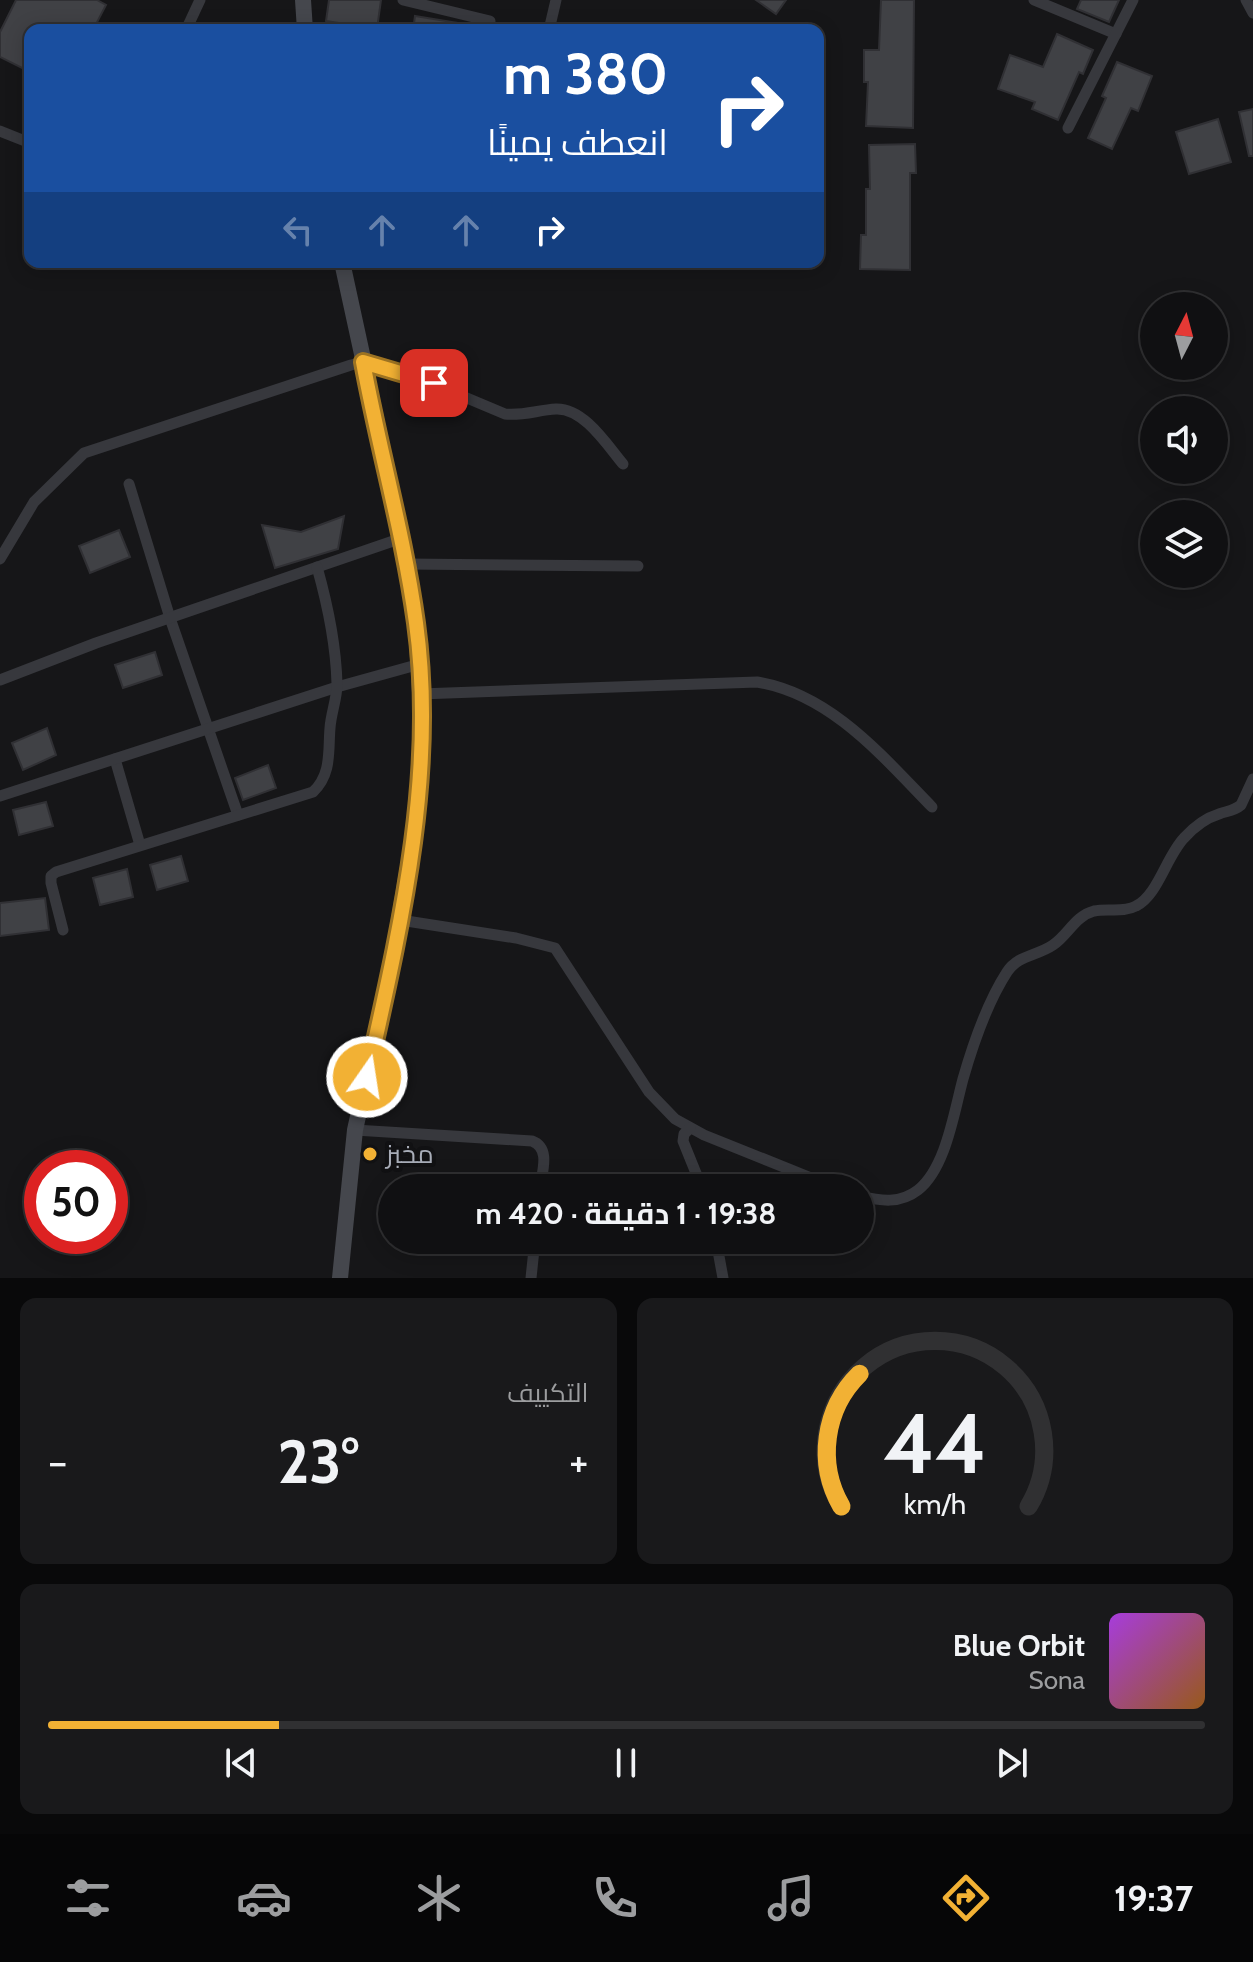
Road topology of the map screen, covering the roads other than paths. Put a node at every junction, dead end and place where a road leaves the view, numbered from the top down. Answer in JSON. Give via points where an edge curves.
{"nodes":[{"id":1,"x":200,"y":0,"type":"edge"},
{"id":2,"x":303,"y":0,"type":"edge"},
{"id":3,"x":403,"y":0,"type":"edge"},
{"id":4,"x":556,"y":0,"type":"edge"},
{"id":5,"x":1034,"y":0,"type":"edge"},
{"id":6,"x":1133,"y":0,"type":"edge"},
{"id":7,"x":1246,"y":0,"type":"edge"},
{"id":8,"x":1253,"y":13,"type":"edge"},
{"id":9,"x":490,"y":21,"type":"dead end"},
{"id":10,"x":189,"y":24,"type":"edge"},
{"id":11,"x":305,"y":24,"type":"edge"},
{"id":12,"x":550,"y":24,"type":"edge"},
{"id":13,"x":1116,"y":34,"type":"junction"},
{"id":14,"x":1068,"y":128,"type":"dead end"},
{"id":15,"x":0,"y":131,"type":"edge"},
{"id":16,"x":24,"y":141,"type":"edge"},
{"id":17,"x":343,"y":268,"type":"edge"},
{"id":18,"x":363,"y":362,"type":"junction"},
{"id":19,"x":623,"y":464,"type":"dead end"},
{"id":20,"x":129,"y":484,"type":"dead end"},
{"id":21,"x":402,"y":538,"type":"junction"},
{"id":22,"x":0,"y":559,"type":"edge"},
{"id":23,"x":406,"y":564,"type":"junction"},
{"id":24,"x":638,"y":566,"type":"dead end"},
{"id":25,"x":317,"y":567,"type":"junction"},
{"id":26,"x":170,"y":618,"type":"junction"},
{"id":27,"x":420,"y":664,"type":"junction"},
{"id":28,"x":0,"y":680,"type":"edge"},
{"id":29,"x":337,"y":687,"type":"junction"},
{"id":30,"x":420,"y":694,"type":"junction"},
{"id":31,"x":208,"y":729,"type":"junction"},
{"id":32,"x":115,"y":759,"type":"junction"},
{"id":33,"x":1253,"y":779,"type":"edge"},
{"id":34,"x":0,"y":796,"type":"edge"},
{"id":35,"x":932,"y":807,"type":"dead end"},
{"id":36,"x":238,"y":815,"type":"junction"},
{"id":37,"x":140,"y":845,"type":"junction"},
{"id":38,"x":400,"y":920,"type":"junction"},
{"id":39,"x":63,"y":930,"type":"dead end"},
{"id":40,"x":690,"y":1128,"type":"junction"},
{"id":41,"x":355,"y":1130,"type":"junction"},
{"id":42,"x":541,"y":1174,"type":"edge"},
{"id":43,"x":696,"y":1174,"type":"edge"},
{"id":44,"x":802,"y":1174,"type":"edge"},
{"id":45,"x":874,"y":1200,"type":"edge"},
{"id":46,"x":534,"y":1254,"type":"edge"},
{"id":47,"x":719,"y":1254,"type":"edge"},
{"id":48,"x":340,"y":1278,"type":"edge"},
{"id":49,"x":531,"y":1278,"type":"edge"},
{"id":50,"x":723,"y":1278,"type":"edge"}],
"edges":[{"from":1,"to":10,"type":"street"},
{"from":2,"to":11,"type":"main road"},
{"from":3,"to":9,"type":"street"},
{"from":4,"to":12,"type":"street"},
{"from":5,"to":13,"type":"street"},
{"from":6,"to":13,"type":"street"},
{"from":7,"to":8,"type":"street"},
{"from":13,"to":14,"type":"street"},
{"from":15,"to":16,"type":"street"},
{"from":17,"to":18,"type":"main road"},
{"from":18,"to":19,"type":"street","via":[[417,377],[505,414],[571,412]]},
{"from":18,"to":21,"type":"main road"},
{"from":18,"to":22,"type":"street","via":[[84,453],[34,502]]},
{"from":20,"to":26,"type":"street"},
{"from":21,"to":23,"type":"main road"},
{"from":21,"to":25,"type":"street"},
{"from":23,"to":24,"type":"street"},
{"from":23,"to":27,"type":"main road"},
{"from":25,"to":26,"type":"street"},
{"from":25,"to":29,"type":"street","via":[[329,609]]},
{"from":26,"to":28,"type":"street"},
{"from":26,"to":31,"type":"street"},
{"from":27,"to":29,"type":"street"},
{"from":27,"to":30,"type":"main road"},
{"from":29,"to":31,"type":"street"},
{"from":29,"to":36,"type":"street","via":[[321,784],[313,792]]},
{"from":30,"to":35,"type":"street","via":[[757,682],[779,686],[802,694],[871,744]]},
{"from":30,"to":38,"type":"main road","via":[[415,826]]},
{"from":31,"to":32,"type":"street"},
{"from":31,"to":36,"type":"street"},
{"from":32,"to":34,"type":"street"},
{"from":32,"to":37,"type":"street"},
{"from":33,"to":45,"type":"street","via":[[1238,808],[1210,817],[1184,837],[1146,900],[1126,910],[1081,917],[1054,945],[1013,966],[984,1022],[930,1175],[906,1197]]},
{"from":36,"to":37,"type":"street"},
{"from":37,"to":39,"type":"street","via":[[51,876]]},
{"from":38,"to":40,"type":"street","via":[[555,948],[649,1092]]},
{"from":38,"to":41,"type":"main road"},
{"from":40,"to":43,"type":"street","via":[[683,1141]]},
{"from":40,"to":44,"type":"street"},
{"from":41,"to":42,"type":"street","via":[[532,1141],[544,1150]]},
{"from":41,"to":48,"type":"main road"},
{"from":46,"to":49,"type":"street"},
{"from":47,"to":50,"type":"street"}]}
